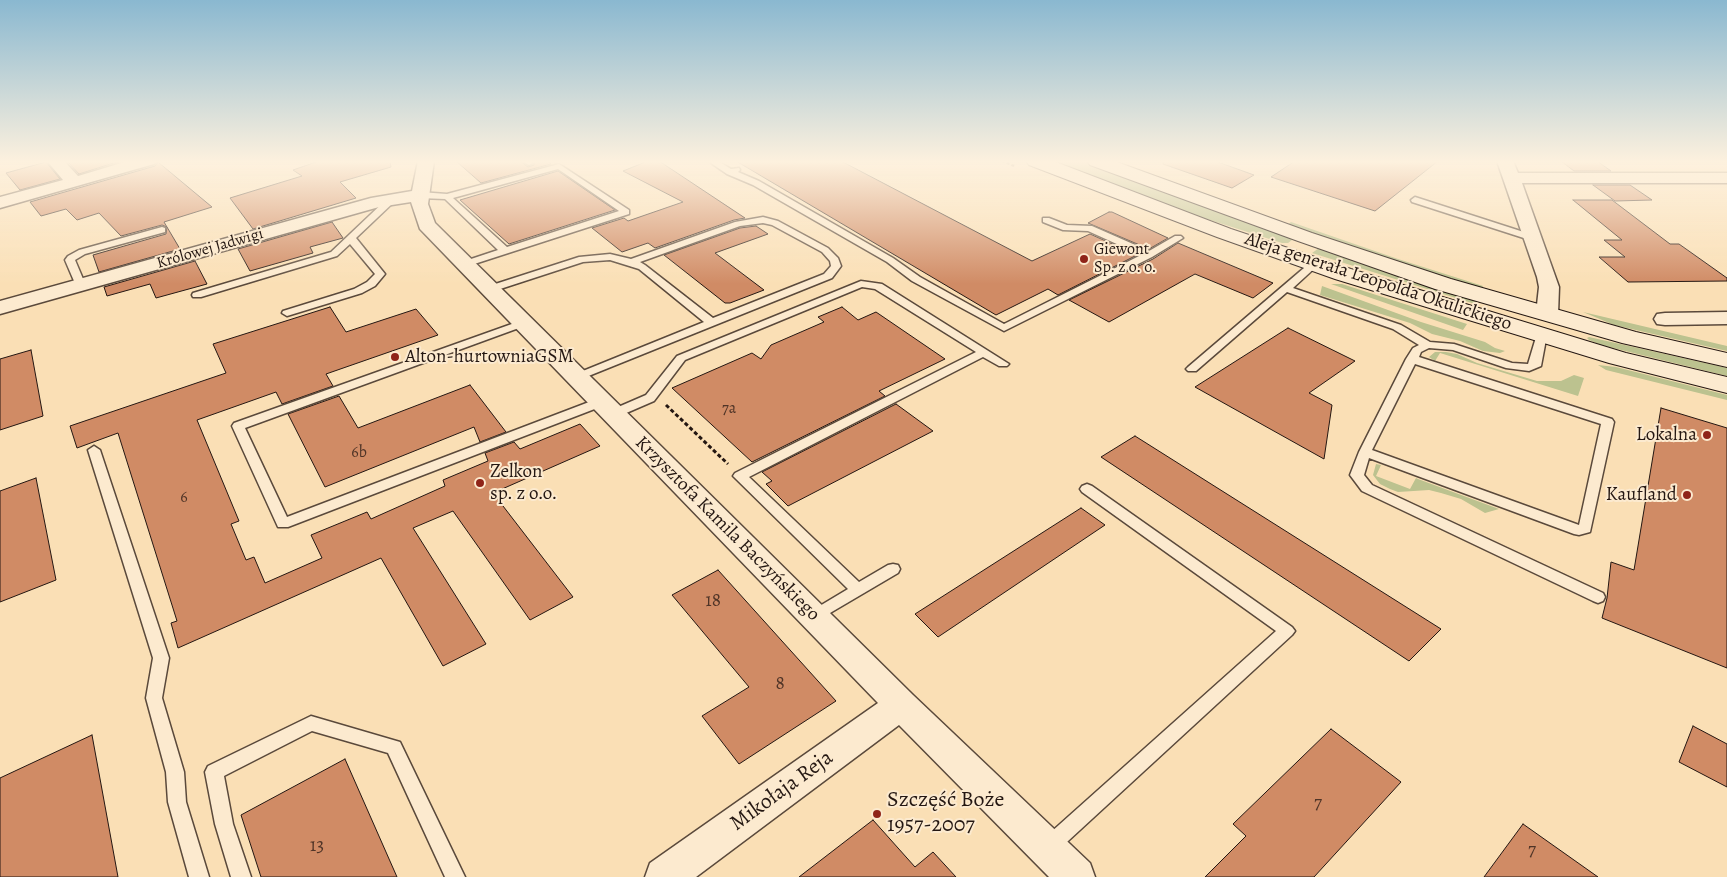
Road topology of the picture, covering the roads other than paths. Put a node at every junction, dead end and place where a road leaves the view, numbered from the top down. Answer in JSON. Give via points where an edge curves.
{"nodes":[{"id":1,"x":385,"y":202,"type":"edge"},
{"id":2,"x":390,"y":202,"type":"edge"},
{"id":3,"x":420,"y":202,"type":"edge"},
{"id":4,"x":452,"y":202,"type":"edge"},
{"id":5,"x":611,"y":202,"type":"edge"},
{"id":6,"x":789,"y":202,"type":"edge"},
{"id":7,"x":1145,"y":202,"type":"edge"},
{"id":8,"x":1209,"y":202,"type":"edge"},
{"id":9,"x":1421,"y":202,"type":"edge"},
{"id":10,"x":1520,"y":202,"type":"edge"},
{"id":11,"x":1046,"y":220,"type":"dead end"},
{"id":12,"x":162,"y":230,"type":"dead end"},
{"id":13,"x":1305,"y":237,"type":"junction"},
{"id":14,"x":351,"y":238,"type":"junction"},
{"id":15,"x":1178,"y":238,"type":"dead end"},
{"id":16,"x":1533,"y":238,"type":"junction"},
{"id":17,"x":505,"y":251,"type":"junction"},
{"id":18,"x":1279,"y":252,"type":"junction"},
{"id":19,"x":1149,"y":255,"type":"junction"},
{"id":20,"x":632,"y":262,"type":"junction"},
{"id":21,"x":466,"y":264,"type":"junction"},
{"id":22,"x":1314,"y":264,"type":"junction"},
{"id":23,"x":81,"y":286,"type":"junction"},
{"id":24,"x":490,"y":289,"type":"junction"},
{"id":25,"x":1287,"y":289,"type":"junction"},
{"id":26,"x":196,"y":295,"type":"dead end"},
{"id":27,"x":0,"y":308,"type":"edge"},
{"id":28,"x":288,"y":313,"type":"dead end"},
{"id":29,"x":1727,"y":318,"type":"edge"},
{"id":30,"x":1665,"y":319,"type":"dead end"},
{"id":31,"x":524,"y":323,"type":"junction"},
{"id":32,"x":712,"y":323,"type":"junction"},
{"id":33,"x":1545,"y":324,"type":"junction"},
{"id":34,"x":1427,"y":345,"type":"junction"},
{"id":35,"x":984,"y":352,"type":"junction"},
{"id":36,"x":1412,"y":360,"type":"junction"},
{"id":37,"x":1727,"y":360,"type":"edge"},
{"id":38,"x":1003,"y":364,"type":"dead end"},
{"id":39,"x":1192,"y":369,"type":"dead end"},
{"id":40,"x":577,"y":377,"type":"junction"},
{"id":41,"x":1727,"y":385,"type":"edge"},
{"id":42,"x":607,"y":408,"type":"junction"},
{"id":43,"x":94,"y":450,"type":"dead end"},
{"id":44,"x":1365,"y":452,"type":"junction"},
{"id":45,"x":1087,"y":489,"type":"dead end"},
{"id":46,"x":894,"y":569,"type":"dead end"},
{"id":47,"x":858,"y":590,"type":"junction"},
{"id":48,"x":1598,"y":597,"type":"dead end"},
{"id":49,"x":813,"y":617,"type":"junction"},
{"id":50,"x":900,"y":706,"type":"junction"},
{"id":51,"x":1046,"y":848,"type":"junction"},
{"id":52,"x":199,"y":877,"type":"edge"},
{"id":53,"x":241,"y":877,"type":"edge"},
{"id":54,"x":455,"y":877,"type":"edge"},
{"id":55,"x":664,"y":877,"type":"edge"},
{"id":56,"x":1076,"y":877,"type":"edge"}],
"edges":[{"from":1,"to":23,"type":"street","name":"Królowej Jadwigi"},
{"from":2,"to":14,"type":"lane"},
{"from":3,"to":21,"type":"street","name":"Krzysztofa Kamila Baczyńskiego","via":[[420,211],[427,225]]},
{"from":4,"to":17,"type":"lane"},
{"from":5,"to":17,"type":"lane","via":[[626,212]]},
{"from":6,"to":19,"type":"lane","via":[[1004,328]]},
{"from":7,"to":18,"type":"main road","name":"Aleja generała Leopolda Okulickiego"},
{"from":8,"to":13,"type":"main road","name":"Aleja generała Leopolda Okulickiego"},
{"from":9,"to":16,"type":"lane"},
{"from":10,"to":16,"type":"street"},
{"from":11,"to":19,"type":"lane","via":[[1066,228],[1089,228]]},
{"from":12,"to":23,"type":"lane","via":[[71,258]]},
{"from":13,"to":18,"type":"main road","via":[[1308,247]]},
{"from":13,"to":33,"type":"main road","name":"Aleja generała Leopolda Okulickiego","via":[[1443,284]]},
{"from":14,"to":26,"type":"lane","via":[[334,254]]},
{"from":14,"to":28,"type":"lane","via":[[380,274],[372,284]]},
{"from":15,"to":19,"type":"lane"},
{"from":16,"to":33,"type":"street","via":[[1549,287]]},
{"from":17,"to":21,"type":"lane"},
{"from":18,"to":22,"type":"main road","name":"Aleja generała Leopolda Okulickiego"},
{"from":20,"to":24,"type":"lane","via":[[610,257],[582,259]]},
{"from":20,"to":32,"type":"lane"},
{"from":20,"to":32,"type":"lane","via":[[738,224],[763,220],[775,223],[825,250],[836,260],[828,276]]},
{"from":21,"to":24,"type":"street","name":"Krzysztofa Kamila Baczyńskiego"},
{"from":22,"to":25,"type":"lane"},
{"from":22,"to":33,"type":"main road","name":"Aleja generała Leopolda Okulickiego","via":[[1414,296]]},
{"from":23,"to":27,"type":"street","name":"Królowej Jadwigi"},
{"from":24,"to":31,"type":"street","name":"Krzysztofa Kamila Baczyńskiego"},
{"from":25,"to":34,"type":"lane","via":[[1386,322]]},
{"from":25,"to":39,"type":"lane"},
{"from":29,"to":30,"type":"street"},
{"from":31,"to":40,"type":"street","name":"Krzysztofa Kamila Baczyńskiego"},
{"from":31,"to":42,"type":"lane","via":[[238,426],[283,524]]},
{"from":32,"to":40,"type":"lane"},
{"from":33,"to":34,"type":"lane","via":[[1535,366],[1529,368],[1510,366],[1454,347]]},
{"from":33,"to":37,"type":"main road","name":"Aleja generała Leopolda Okulickiego","via":[[1631,338]]},
{"from":33,"to":41,"type":"main road","name":"Aleja generała Leopolda Okulickiego","via":[[1618,358]]},
{"from":34,"to":36,"type":"lane","via":[[1417,350]]},
{"from":35,"to":38,"type":"lane"},
{"from":35,"to":42,"type":"lane","via":[[878,286],[861,284],[681,358],[650,398]]},
{"from":35,"to":47,"type":"lane","via":[[740,476]]},
{"from":36,"to":44,"type":"lane"},
{"from":36,"to":44,"type":"lane","via":[[1608,422],[1585,528],[1570,528]]},
{"from":40,"to":42,"type":"street","name":"Krzysztofa Kamila Baczyńskiego"},
{"from":42,"to":49,"type":"street","name":"Krzysztofa Kamila Baczyńskiego"},
{"from":43,"to":52,"type":"lane","via":[[161,658],[154,698],[175,772],[177,802]]},
{"from":44,"to":48,"type":"lane","via":[[1357,475],[1367,488]]},
{"from":45,"to":51,"type":"lane","via":[[1287,631]]},
{"from":46,"to":47,"type":"lane"},
{"from":47,"to":49,"type":"lane"},
{"from":49,"to":50,"type":"street","name":"Krzysztofa Kamila Baczyńskiego"},
{"from":50,"to":51,"type":"street","name":"Krzysztofa Kamila Baczyńskiego"},
{"from":50,"to":55,"type":"street","name":"Mikołaja Reja"},
{"from":51,"to":56,"type":"street","name":"Krzysztofa Kamila Baczyńskiego"},
{"from":53,"to":54,"type":"lane","via":[[224,824],[214,772],[311,723],[394,747]]}]}
